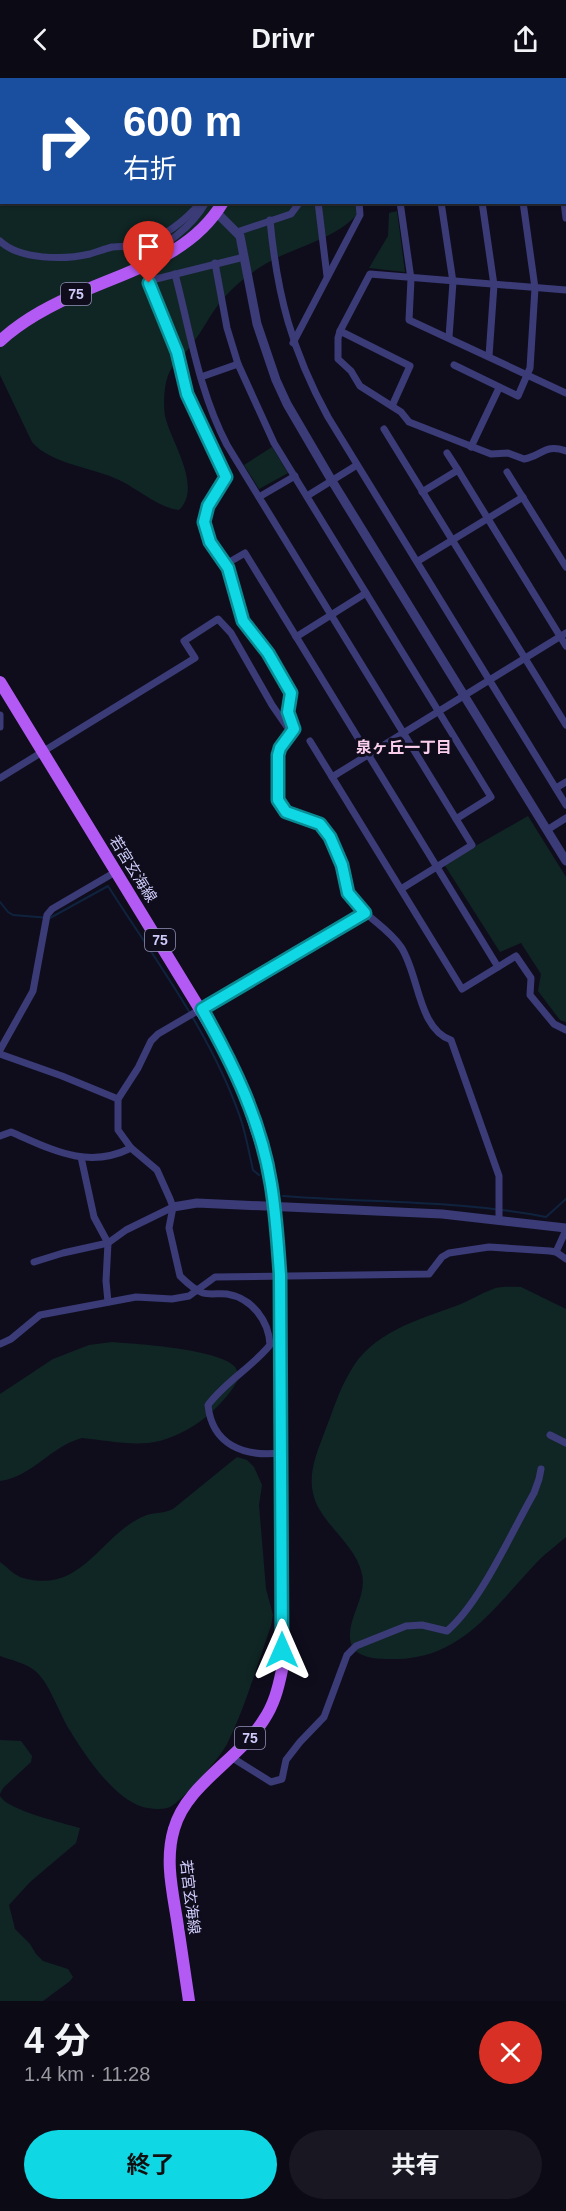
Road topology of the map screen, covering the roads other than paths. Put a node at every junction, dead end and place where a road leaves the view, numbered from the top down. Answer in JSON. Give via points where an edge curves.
{"nodes":[{"id":1,"x":199,"y":204,"type":"edge"},
{"id":2,"x":205,"y":204,"type":"edge"},
{"id":3,"x":298,"y":204,"type":"edge"},
{"id":4,"x":318,"y":204,"type":"edge"},
{"id":5,"x":359,"y":204,"type":"edge"},
{"id":6,"x":400,"y":204,"type":"edge"},
{"id":7,"x":441,"y":204,"type":"edge"},
{"id":8,"x":482,"y":204,"type":"edge"},
{"id":9,"x":523,"y":204,"type":"edge"},
{"id":10,"x":220,"y":208,"type":"edge"},
{"id":11,"x":270,"y":220,"type":"junction"},
{"id":12,"x":237,"y":231,"type":"junction"},
{"id":13,"x":0,"y":241,"type":"edge"},
{"id":14,"x":244,"y":257,"type":"junction"},
{"id":15,"x":215,"y":263,"type":"junction"},
{"id":16,"x":141,"y":267,"type":"junction"},
{"id":17,"x":176,"y":274,"type":"junction"},
{"id":18,"x":327,"y":276,"type":"junction"},
{"id":19,"x":411,"y":279,"type":"junction"},
{"id":20,"x":453,"y":282,"type":"junction"},
{"id":21,"x":494,"y":285,"type":"junction"},
{"id":22,"x":535,"y":288,"type":"junction"},
{"id":23,"x":566,"y":290,"type":"edge"},
{"id":24,"x":340,"y":331,"type":"junction"},
{"id":25,"x":449,"y":337,"type":"junction"},
{"id":26,"x":0,"y":341,"type":"edge"},
{"id":27,"x":293,"y":343,"type":"junction"},
{"id":28,"x":489,"y":356,"type":"junction"},
{"id":29,"x":238,"y":364,"type":"junction"},
{"id":30,"x":454,"y":365,"type":"dead end"},
{"id":31,"x":528,"y":375,"type":"junction"},
{"id":32,"x":201,"y":377,"type":"junction"},
{"id":33,"x":499,"y":388,"type":"junction"},
{"id":34,"x":566,"y":393,"type":"edge"},
{"id":35,"x":392,"y":406,"type":"junction"},
{"id":36,"x":384,"y":429,"type":"dead end"},
{"id":37,"x":471,"y":447,"type":"junction"},
{"id":38,"x":566,"y":451,"type":"edge"},
{"id":39,"x":447,"y":453,"type":"dead end"},
{"id":40,"x":357,"y":465,"type":"junction"},
{"id":41,"x":458,"y":470,"type":"junction"},
{"id":42,"x":507,"y":472,"type":"dead end"},
{"id":43,"x":295,"y":476,"type":"junction"},
{"id":44,"x":332,"y":481,"type":"junction"},
{"id":45,"x":422,"y":492,"type":"junction"},
{"id":46,"x":307,"y":496,"type":"junction"},
{"id":47,"x":259,"y":497,"type":"junction"},
{"id":48,"x":523,"y":497,"type":"junction"},
{"id":49,"x":488,"y":519,"type":"junction"},
{"id":50,"x":452,"y":541,"type":"junction"},
{"id":51,"x":418,"y":561,"type":"junction"},
{"id":52,"x":226,"y":564,"type":"junction"},
{"id":53,"x":566,"y":567,"type":"edge"},
{"id":54,"x":366,"y":593,"type":"junction"},
{"id":55,"x":332,"y":615,"type":"junction"},
{"id":56,"x":563,"y":635,"type":"edge"},
{"id":57,"x":296,"y":637,"type":"junction"},
{"id":58,"x":566,"y":646,"type":"edge"},
{"id":59,"x":525,"y":658,"type":"junction"},
{"id":60,"x":489,"y":680,"type":"junction"},
{"id":61,"x":0,"y":682,"type":"edge"},
{"id":62,"x":464,"y":696,"type":"junction"},
{"id":63,"x":439,"y":711,"type":"junction"},
{"id":64,"x":0,"y":715,"type":"edge"},
{"id":65,"x":566,"y":725,"type":"edge"},
{"id":66,"x":0,"y":727,"type":"edge"},
{"id":67,"x":404,"y":733,"type":"junction"},
{"id":68,"x":292,"y":734,"type":"junction"},
{"id":69,"x":310,"y":741,"type":"dead end"},
{"id":70,"x":43,"y":752,"type":"junction"},
{"id":71,"x":368,"y":755,"type":"junction"},
{"id":72,"x":332,"y":777,"type":"junction"},
{"id":73,"x":0,"y":778,"type":"edge"},
{"id":74,"x":566,"y":782,"type":"edge"},
{"id":75,"x":556,"y":788,"type":"junction"},
{"id":76,"x":566,"y":805,"type":"edge"},
{"id":77,"x":566,"y":818,"type":"edge"},
{"id":78,"x":456,"y":819,"type":"junction"},
{"id":79,"x":547,"y":830,"type":"junction"},
{"id":80,"x":566,"y":861,"type":"edge"},
{"id":81,"x":437,"y":866,"type":"junction"},
{"id":82,"x":117,"y":871,"type":"junction"},
{"id":83,"x":400,"y":889,"type":"junction"},
{"id":84,"x":365,"y":913,"type":"junction"},
{"id":85,"x":498,"y":967,"type":"junction"},
{"id":86,"x":202,"y":1009,"type":"junction"},
{"id":87,"x":566,"y":1030,"type":"edge"},
{"id":88,"x":0,"y":1052,"type":"edge"},
{"id":89,"x":118,"y":1100,"type":"junction"},
{"id":90,"x":0,"y":1136,"type":"edge"},
{"id":91,"x":131,"y":1148,"type":"junction"},
{"id":92,"x":81,"y":1157,"type":"junction"},
{"id":93,"x":274,"y":1206,"type":"junction"},
{"id":94,"x":173,"y":1207,"type":"junction"},
{"id":95,"x":498,"y":1220,"type":"junction"},
{"id":96,"x":566,"y":1229,"type":"edge"},
{"id":97,"x":108,"y":1243,"type":"junction"},
{"id":98,"x":556,"y":1252,"type":"junction"},
{"id":99,"x":566,"y":1259,"type":"edge"},
{"id":100,"x":34,"y":1262,"type":"dead end"},
{"id":101,"x":280,"y":1275,"type":"junction"},
{"id":102,"x":199,"y":1291,"type":"junction"},
{"id":103,"x":108,"y":1302,"type":"junction"},
{"id":104,"x":0,"y":1344,"type":"edge"},
{"id":105,"x":550,"y":1435,"type":"dead end"},
{"id":106,"x":566,"y":1443,"type":"edge"},
{"id":107,"x":280,"y":1453,"type":"junction"},
{"id":108,"x":541,"y":1469,"type":"dead end"},
{"id":109,"x":231,"y":1757,"type":"junction"},
{"id":110,"x":189,"y":2001,"type":"edge"}],
"edges":[{"from":1,"to":13,"type":"street","via":[[175,226],[140,245],[87,254],[41,256],[22,254]]},
{"from":2,"to":16,"type":"street","via":[[175,237],[138,260]]},
{"from":3,"to":11,"type":"street","via":[[291,214]]},
{"from":4,"to":18,"type":"street"},
{"from":5,"to":18,"type":"street","via":[[360,215]]},
{"from":6,"to":19,"type":"street"},
{"from":7,"to":20,"type":"street"},
{"from":8,"to":21,"type":"street"},
{"from":9,"to":22,"type":"street"},
{"from":10,"to":12,"type":"street"},
{"from":10,"to":16,"type":"main road","number":"75","via":[[180,248]]},
{"from":11,"to":12,"type":"street"},
{"from":11,"to":27,"type":"street","via":[[279,290]]},
{"from":12,"to":14,"type":"street"},
{"from":14,"to":15,"type":"street"},
{"from":14,"to":44,"type":"street","via":[[257,324],[276,380]]},
{"from":15,"to":17,"type":"street"},
{"from":15,"to":29,"type":"street"},
{"from":16,"to":26,"type":"main road","number":"75","via":[[48,308]]},
{"from":17,"to":32,"type":"street"},
{"from":17,"to":52,"type":"street","via":[[149,283],[177,352],[187,394],[226,477],[208,506],[204,522],[210,542]]},
{"from":18,"to":27,"type":"street"},
{"from":19,"to":20,"type":"street"},
{"from":19,"to":24,"type":"street","via":[[370,274]]},
{"from":19,"to":25,"type":"street","via":[[409,320]]},
{"from":20,"to":21,"type":"street"},
{"from":20,"to":25,"type":"street"},
{"from":21,"to":22,"type":"street"},
{"from":21,"to":28,"type":"street"},
{"from":22,"to":23,"type":"street"},
{"from":22,"to":31,"type":"street"},
{"from":24,"to":35,"type":"street","via":[[338,359],[360,386]]},
{"from":24,"to":35,"type":"street","via":[[410,366]]},
{"from":25,"to":28,"type":"street"},
{"from":27,"to":40,"type":"street","via":[[313,389]]},
{"from":28,"to":31,"type":"street"},
{"from":29,"to":32,"type":"street"},
{"from":29,"to":43,"type":"street","via":[[274,443]]},
{"from":30,"to":33,"type":"street"},
{"from":31,"to":33,"type":"street","via":[[518,396]]},
{"from":31,"to":34,"type":"street"},
{"from":32,"to":47,"type":"street","via":[[216,424]]},
{"from":33,"to":37,"type":"street"},
{"from":35,"to":37,"type":"street","via":[[409,422]]},
{"from":36,"to":45,"type":"street"},
{"from":37,"to":38,"type":"street","via":[[524,459],[546,448]]},
{"from":39,"to":41,"type":"street"},
{"from":40,"to":44,"type":"street"},
{"from":40,"to":51,"type":"street"},
{"from":41,"to":45,"type":"street"},
{"from":41,"to":49,"type":"street"},
{"from":42,"to":48,"type":"street"},
{"from":43,"to":46,"type":"street"},
{"from":43,"to":47,"type":"street"},
{"from":44,"to":46,"type":"street"},
{"from":44,"to":62,"type":"street"},
{"from":45,"to":50,"type":"street"},
{"from":46,"to":54,"type":"street"},
{"from":47,"to":55,"type":"street"},
{"from":48,"to":49,"type":"street"},
{"from":48,"to":53,"type":"street"},
{"from":49,"to":50,"type":"street"},
{"from":49,"to":56,"type":"street"},
{"from":50,"to":51,"type":"street"},
{"from":50,"to":59,"type":"street"},
{"from":51,"to":60,"type":"street"},
{"from":52,"to":57,"type":"street","via":[[245,553]]},
{"from":52,"to":68,"type":"street","via":[[243,621],[268,653],[291,693],[288,712]]},
{"from":54,"to":55,"type":"street"},
{"from":54,"to":63,"type":"street"},
{"from":55,"to":57,"type":"street"},
{"from":55,"to":67,"type":"street"},
{"from":56,"to":58,"type":"street"},
{"from":56,"to":59,"type":"street"},
{"from":57,"to":71,"type":"street"},
{"from":59,"to":60,"type":"street"},
{"from":59,"to":65,"type":"street"},
{"from":60,"to":62,"type":"street"},
{"from":60,"to":75,"type":"street"},
{"from":61,"to":70,"type":"main road","name":"若宮玄海線","number":"75"},
{"from":62,"to":63,"type":"street"},
{"from":62,"to":79,"type":"street"},
{"from":63,"to":67,"type":"street"},
{"from":63,"to":78,"type":"street","via":[[491,797]]},
{"from":64,"to":66,"type":"street"},
{"from":67,"to":71,"type":"street"},
{"from":67,"to":78,"type":"street"},
{"from":68,"to":70,"type":"street","via":[[231,633],[218,619],[184,641],[195,658]]},
{"from":68,"to":84,"type":"street","via":[[278,755],[278,800],[286,812],[320,824],[342,865],[348,893]]},
{"from":69,"to":72,"type":"street"},
{"from":70,"to":73,"type":"street"},
{"from":70,"to":82,"type":"main road","name":"若宮玄海線","number":"75"},
{"from":71,"to":72,"type":"street"},
{"from":71,"to":81,"type":"street"},
{"from":72,"to":83,"type":"street"},
{"from":74,"to":75,"type":"street"},
{"from":75,"to":76,"type":"street"},
{"from":77,"to":79,"type":"street"},
{"from":78,"to":81,"type":"street","via":[[472,845]]},
{"from":79,"to":80,"type":"street"},
{"from":81,"to":83,"type":"street"},
{"from":81,"to":85,"type":"street"},
{"from":82,"to":86,"type":"main road","name":"若宮玄海線","number":"75"},
{"from":82,"to":88,"type":"street","via":[[47,915],[33,991]]},
{"from":83,"to":85,"type":"street","via":[[462,989]]},
{"from":84,"to":86,"type":"street"},
{"from":84,"to":95,"type":"street","via":[[401,946],[428,1018],[437,1032],[451,1040],[456,1051],[499,1176]]},
{"from":85,"to":87,"type":"street","via":[[516,956],[531,978],[530,995],[554,1024]]},
{"from":86,"to":89,"type":"street","via":[[151,1041]]},
{"from":86,"to":93,"type":"main road","name":"若宮玄海線","number":"75","via":[[224,1047],[253,1117]]},
{"from":88,"to":89,"type":"street"},
{"from":89,"to":91,"type":"street","via":[[118,1130]]},
{"from":90,"to":92,"type":"street","via":[[11,1132],[53,1151]]},
{"from":91,"to":92,"type":"street","via":[[111,1155]]},
{"from":91,"to":94,"type":"street","via":[[157,1170]]},
{"from":92,"to":97,"type":"street","via":[[94,1217]]},
{"from":93,"to":94,"type":"street","via":[[196,1203]]},
{"from":93,"to":95,"type":"street"},
{"from":93,"to":101,"type":"main road","name":"若宮玄海線","number":"75"},
{"from":94,"to":97,"type":"street"},
{"from":94,"to":102,"type":"street","via":[[169,1228],[180,1276]]},
{"from":95,"to":96,"type":"street"},
{"from":96,"to":98,"type":"street"},
{"from":97,"to":100,"type":"street"},
{"from":97,"to":103,"type":"street"},
{"from":98,"to":99,"type":"street"},
{"from":98,"to":101,"type":"street","via":[[489,1247],[450,1253],[429,1274]]},
{"from":101,"to":102,"type":"street","via":[[215,1277]]},
{"from":101,"to":107,"type":"main road","name":"若宮玄海線","number":"75"},
{"from":102,"to":103,"type":"street","via":[[172,1299],[136,1297]]},
{"from":102,"to":107,"type":"street","via":[[248,1302],[270,1334],[270,1345],[257,1361],[208,1405],[209,1420],[227,1444],[244,1451]]},
{"from":103,"to":104,"type":"street","via":[[40,1315]]},
{"from":105,"to":106,"type":"street"},
{"from":107,"to":109,"type":"main road","name":"若宮玄海線","number":"75","via":[[282,1670],[264,1721]]},
{"from":108,"to":109,"type":"street","via":[[534,1492],[482,1587],[457,1622],[447,1631],[406,1626],[356,1646],[346,1655],[324,1717],[286,1760],[282,1779],[270,1782]]},
{"from":109,"to":110,"type":"main road","name":"若宮玄海線","number":"75","via":[[184,1807],[171,1843],[171,1881]]}]}
